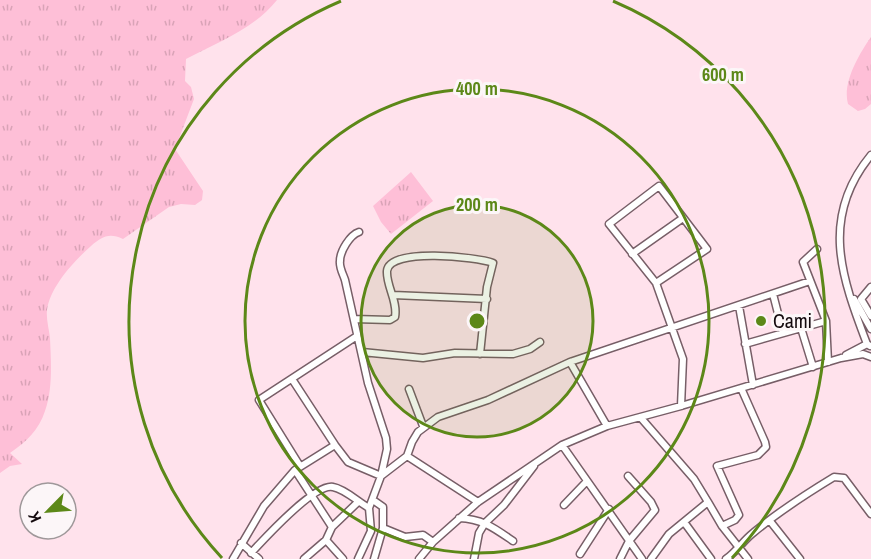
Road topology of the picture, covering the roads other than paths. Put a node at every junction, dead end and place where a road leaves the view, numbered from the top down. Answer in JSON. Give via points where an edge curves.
{"nodes":[{"id":1,"x":871,"y":154,"type":"edge"},
{"id":2,"x":683,"y":218,"type":"junction"},
{"id":3,"x":359,"y":232,"type":"dead end"},
{"id":4,"x":817,"y":249,"type":"dead end"},
{"id":5,"x":632,"y":254,"type":"junction"},
{"id":6,"x":845,"y":279,"type":"junction"},
{"id":7,"x":810,"y":281,"type":"junction"},
{"id":8,"x":656,"y":283,"type":"junction"},
{"id":9,"x":871,"y":287,"type":"edge"},
{"id":10,"x":773,"y":294,"type":"junction"},
{"id":11,"x":393,"y":295,"type":"junction"},
{"id":12,"x":487,"y":299,"type":"junction"},
{"id":13,"x":739,"y":306,"type":"junction"},
{"id":14,"x":871,"y":316,"type":"edge"},
{"id":15,"x":354,"y":319,"type":"junction"},
{"id":16,"x":826,"y":321,"type":"junction"},
{"id":17,"x":673,"y":328,"type":"junction"},
{"id":18,"x":801,"y":328,"type":"junction"},
{"id":19,"x":871,"y":329,"type":"edge"},
{"id":20,"x":783,"y":333,"type":"junction"},
{"id":21,"x":357,"y":336,"type":"junction"},
{"id":22,"x":540,"y":342,"type":"dead end"},
{"id":23,"x":745,"y":344,"type":"junction"},
{"id":24,"x":869,"y":345,"type":"edge"},
{"id":25,"x":362,"y":352,"type":"junction"},
{"id":26,"x":480,"y":354,"type":"junction"},
{"id":27,"x":871,"y":355,"type":"edge"},
{"id":28,"x":841,"y":358,"type":"junction"},
{"id":29,"x":570,"y":362,"type":"junction"},
{"id":30,"x":828,"y":362,"type":"junction"},
{"id":31,"x":813,"y":367,"type":"junction"},
{"id":32,"x":292,"y":378,"type":"junction"},
{"id":33,"x":753,"y":385,"type":"junction"},
{"id":34,"x":741,"y":388,"type":"junction"},
{"id":35,"x":409,"y":389,"type":"dead end"},
{"id":36,"x":681,"y":406,"type":"junction"},
{"id":37,"x":641,"y":418,"type":"junction"},
{"id":38,"x":423,"y":426,"type":"junction"},
{"id":39,"x":607,"y":426,"type":"junction"},
{"id":40,"x":335,"y":445,"type":"junction"},
{"id":41,"x":562,"y":445,"type":"junction"},
{"id":42,"x":407,"y":456,"type":"junction"},
{"id":43,"x":538,"y":461,"type":"junction"},
{"id":44,"x":297,"y":468,"type":"junction"},
{"id":45,"x":381,"y":476,"type":"junction"},
{"id":46,"x":628,"y":476,"type":"dead end"},
{"id":47,"x":587,"y":482,"type":"junction"},
{"id":48,"x":311,"y":496,"type":"junction"},
{"id":49,"x":373,"y":501,"type":"junction"},
{"id":50,"x":358,"y":502,"type":"junction"},
{"id":51,"x":478,"y":502,"type":"junction"},
{"id":52,"x":708,"y":502,"type":"junction"},
{"id":53,"x":564,"y":505,"type":"dead end"},
{"id":54,"x":369,"y":508,"type":"junction"},
{"id":55,"x":609,"y":509,"type":"junction"},
{"id":56,"x":871,"y":514,"type":"edge"},
{"id":57,"x":459,"y":518,"type":"junction"},
{"id":58,"x":770,"y":521,"type":"junction"},
{"id":59,"x":684,"y":522,"type":"junction"},
{"id":60,"x":485,"y":523,"type":"junction"},
{"id":61,"x":722,"y":526,"type":"junction"},
{"id":62,"x":332,"y":527,"type":"junction"},
{"id":63,"x":383,"y":528,"type":"junction"},
{"id":64,"x":326,"y":540,"type":"junction"},
{"id":65,"x":513,"y":541,"type":"dead end"},
{"id":66,"x":433,"y":542,"type":"junction"},
{"id":67,"x":629,"y":542,"type":"junction"},
{"id":68,"x":241,"y":543,"type":"junction"},
{"id":69,"x":739,"y":548,"type":"junction"},
{"id":70,"x":251,"y":553,"type":"junction"},
{"id":71,"x":580,"y":554,"type":"dead end"},
{"id":72,"x":233,"y":559,"type":"edge"},
{"id":73,"x":259,"y":559,"type":"edge"},
{"id":74,"x":304,"y":559,"type":"edge"},
{"id":75,"x":343,"y":559,"type":"edge"},
{"id":76,"x":357,"y":559,"type":"edge"},
{"id":77,"x":374,"y":559,"type":"edge"},
{"id":78,"x":419,"y":559,"type":"edge"},
{"id":79,"x":474,"y":559,"type":"edge"},
{"id":80,"x":620,"y":559,"type":"edge"},
{"id":81,"x":642,"y":559,"type":"edge"},
{"id":82,"x":651,"y":559,"type":"edge"},
{"id":83,"x":711,"y":559,"type":"edge"},
{"id":84,"x":726,"y":559,"type":"edge"},
{"id":85,"x":748,"y":559,"type":"edge"},
{"id":86,"x":800,"y":559,"type":"edge"}],
"edges":[{"from":1,"to":6,"type":"street","via":[[851,186],[838,233]]},
{"from":2,"to":5,"type":"street"},
{"from":2,"to":5,"type":"street","via":[[660,186],[609,224]]},
{"from":2,"to":8,"type":"street","via":[[707,249]]},
{"from":3,"to":15,"type":"street","via":[[352,236],[340,261]]},
{"from":4,"to":7,"type":"street","via":[[802,262]]},
{"from":5,"to":8,"type":"street"},
{"from":6,"to":19,"type":"street"},
{"from":6,"to":24,"type":"street"},
{"from":7,"to":10,"type":"street"},
{"from":7,"to":16,"type":"street"},
{"from":8,"to":17,"type":"street"},
{"from":9,"to":14,"type":"street","via":[[861,299]]},
{"from":10,"to":13,"type":"street"},
{"from":10,"to":20,"type":"street"},
{"from":11,"to":12,"type":"street"},
{"from":11,"to":12,"type":"street","via":[[387,270],[397,259],[482,258],[493,263]]},
{"from":11,"to":15,"type":"street","via":[[393,319]]},
{"from":12,"to":26,"type":"street"},
{"from":13,"to":17,"type":"street"},
{"from":13,"to":23,"type":"street"},
{"from":15,"to":21,"type":"street"},
{"from":16,"to":18,"type":"street"},
{"from":16,"to":30,"type":"street"},
{"from":17,"to":29,"type":"street"},
{"from":17,"to":36,"type":"street","via":[[683,359]]},
{"from":18,"to":20,"type":"street"},
{"from":18,"to":31,"type":"street"},
{"from":20,"to":23,"type":"street"},
{"from":21,"to":25,"type":"street"},
{"from":21,"to":32,"type":"street"},
{"from":22,"to":26,"type":"street","via":[[530,350],[513,354]]},
{"from":23,"to":33,"type":"street"},
{"from":24,"to":27,"type":"street"},
{"from":24,"to":28,"type":"street"},
{"from":25,"to":26,"type":"street","via":[[416,357]]},
{"from":25,"to":45,"type":"street","via":[[387,444]]},
{"from":27,"to":28,"type":"street"},
{"from":28,"to":30,"type":"street"},
{"from":29,"to":38,"type":"street"},
{"from":29,"to":39,"type":"street"},
{"from":30,"to":31,"type":"street"},
{"from":31,"to":33,"type":"street"},
{"from":32,"to":40,"type":"street"},
{"from":32,"to":44,"type":"street","via":[[259,400]]},
{"from":33,"to":34,"type":"street"},
{"from":34,"to":36,"type":"street"},
{"from":34,"to":61,"type":"street","via":[[766,447],[758,455],[717,466],[739,515]]},
{"from":35,"to":38,"type":"street"},
{"from":36,"to":37,"type":"street"},
{"from":37,"to":39,"type":"street"},
{"from":37,"to":52,"type":"street","via":[[694,479]]},
{"from":38,"to":42,"type":"street"},
{"from":39,"to":41,"type":"street"},
{"from":40,"to":44,"type":"street"},
{"from":40,"to":45,"type":"street","via":[[348,462]]},
{"from":41,"to":43,"type":"street"},
{"from":41,"to":47,"type":"street"},
{"from":42,"to":45,"type":"street"},
{"from":42,"to":51,"type":"street"},
{"from":43,"to":51,"type":"street"},
{"from":43,"to":60,"type":"street"},
{"from":44,"to":48,"type":"street"},
{"from":44,"to":68,"type":"street","via":[[264,506]]},
{"from":45,"to":49,"type":"street"},
{"from":46,"to":67,"type":"street","via":[[655,510]]},
{"from":47,"to":53,"type":"street"},
{"from":47,"to":55,"type":"street"},
{"from":48,"to":50,"type":"street","via":[[333,487]]},
{"from":48,"to":62,"type":"street"},
{"from":48,"to":70,"type":"street"},
{"from":49,"to":54,"type":"street"},
{"from":49,"to":63,"type":"street","via":[[383,507]]},
{"from":50,"to":54,"type":"street"},
{"from":50,"to":62,"type":"street"},
{"from":51,"to":57,"type":"street"},
{"from":52,"to":59,"type":"street"},
{"from":52,"to":61,"type":"street"},
{"from":54,"to":76,"type":"street","via":[[371,531]]},
{"from":55,"to":67,"type":"street"},
{"from":55,"to":71,"type":"street"},
{"from":56,"to":58,"type":"street","via":[[844,478],[838,476]]},
{"from":57,"to":60,"type":"street"},
{"from":57,"to":66,"type":"street"},
{"from":58,"to":69,"type":"street"},
{"from":58,"to":86,"type":"street"},
{"from":59,"to":82,"type":"street","via":[[669,534]]},
{"from":59,"to":83,"type":"street"},
{"from":60,"to":65,"type":"street"},
{"from":60,"to":79,"type":"street"},
{"from":61,"to":69,"type":"street"},
{"from":62,"to":64,"type":"street"},
{"from":63,"to":66,"type":"street","via":[[405,537],[423,535]]},
{"from":63,"to":77,"type":"street"},
{"from":64,"to":74,"type":"street"},
{"from":64,"to":75,"type":"street"},
{"from":66,"to":78,"type":"street"},
{"from":67,"to":80,"type":"street"},
{"from":67,"to":81,"type":"street"},
{"from":68,"to":70,"type":"street"},
{"from":68,"to":72,"type":"street"},
{"from":69,"to":84,"type":"street"},
{"from":69,"to":85,"type":"street"},
{"from":70,"to":73,"type":"street"}]}
